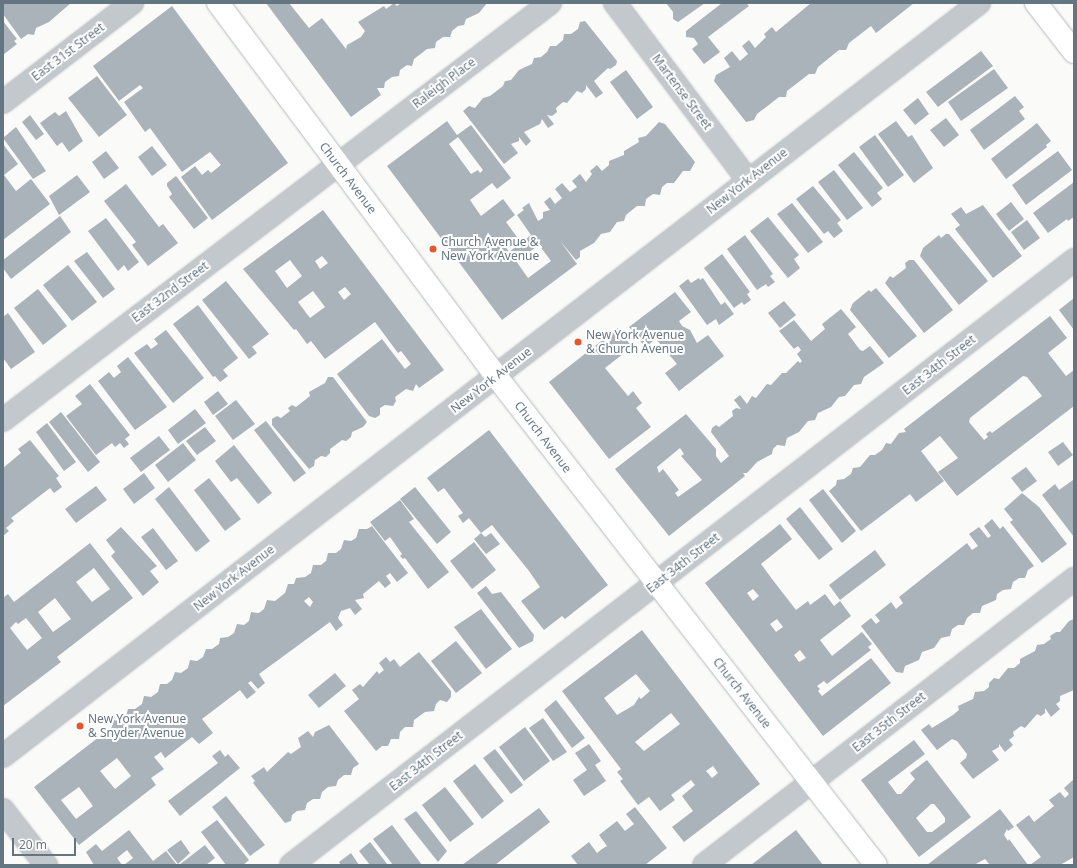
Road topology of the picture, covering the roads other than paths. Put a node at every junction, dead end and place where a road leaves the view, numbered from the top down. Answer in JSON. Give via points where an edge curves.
{"nodes":[{"id":1,"x":132,"y":3,"type":"edge"},
{"id":2,"x":218,"y":3,"type":"edge"},
{"id":3,"x":550,"y":3,"type":"edge"},
{"id":4,"x":615,"y":3,"type":"edge"},
{"id":5,"x":979,"y":3,"type":"edge"},
{"id":6,"x":1036,"y":3,"type":"edge"},
{"id":7,"x":1074,"y":52,"type":"edge"},
{"id":8,"x":3,"y":102,"type":"edge"},
{"id":9,"x":337,"y":164,"type":"junction"},
{"id":10,"x":748,"y":180,"type":"junction"},
{"id":11,"x":1074,"y":260,"type":"edge"},
{"id":12,"x":496,"y":376,"type":"junction"},
{"id":13,"x":3,"y":420,"type":"edge"},
{"id":14,"x":1074,"y":580,"type":"edge"},
{"id":15,"x":655,"y":584,"type":"junction"},
{"id":16,"x":3,"y":756,"type":"edge"},
{"id":17,"x":812,"y":782,"type":"junction"},
{"id":18,"x":3,"y":810,"type":"edge"},
{"id":19,"x":46,"y":865,"type":"edge"},
{"id":20,"x":291,"y":865,"type":"edge"},
{"id":21,"x":704,"y":865,"type":"edge"},
{"id":22,"x":876,"y":865,"type":"edge"}],
"edges":[{"from":1,"to":8,"type":"street","name":"East 31st Street"},
{"from":2,"to":9,"type":"main road","name":"Church Avenue"},
{"from":3,"to":9,"type":"street","name":"Raleigh Place"},
{"from":4,"to":10,"type":"street","name":"Martense Street"},
{"from":5,"to":10,"type":"street","name":"New York Avenue"},
{"from":6,"to":7,"type":"main road"},
{"from":9,"to":12,"type":"main road","name":"Church Avenue"},
{"from":9,"to":13,"type":"street","name":"East 32nd Street"},
{"from":10,"to":12,"type":"street","name":"New York Avenue"},
{"from":11,"to":15,"type":"street","name":"East 34th Street"},
{"from":12,"to":15,"type":"main road","name":"Church Avenue"},
{"from":12,"to":16,"type":"street","name":"New York Avenue"},
{"from":14,"to":17,"type":"street","name":"East 35th Street"},
{"from":15,"to":17,"type":"main road","name":"Church Avenue"},
{"from":15,"to":20,"type":"street","name":"East 34th Street"},
{"from":17,"to":21,"type":"street","name":"East 35th Street"},
{"from":17,"to":22,"type":"main road","name":"Church Avenue"},
{"from":18,"to":19,"type":"street"}]}
